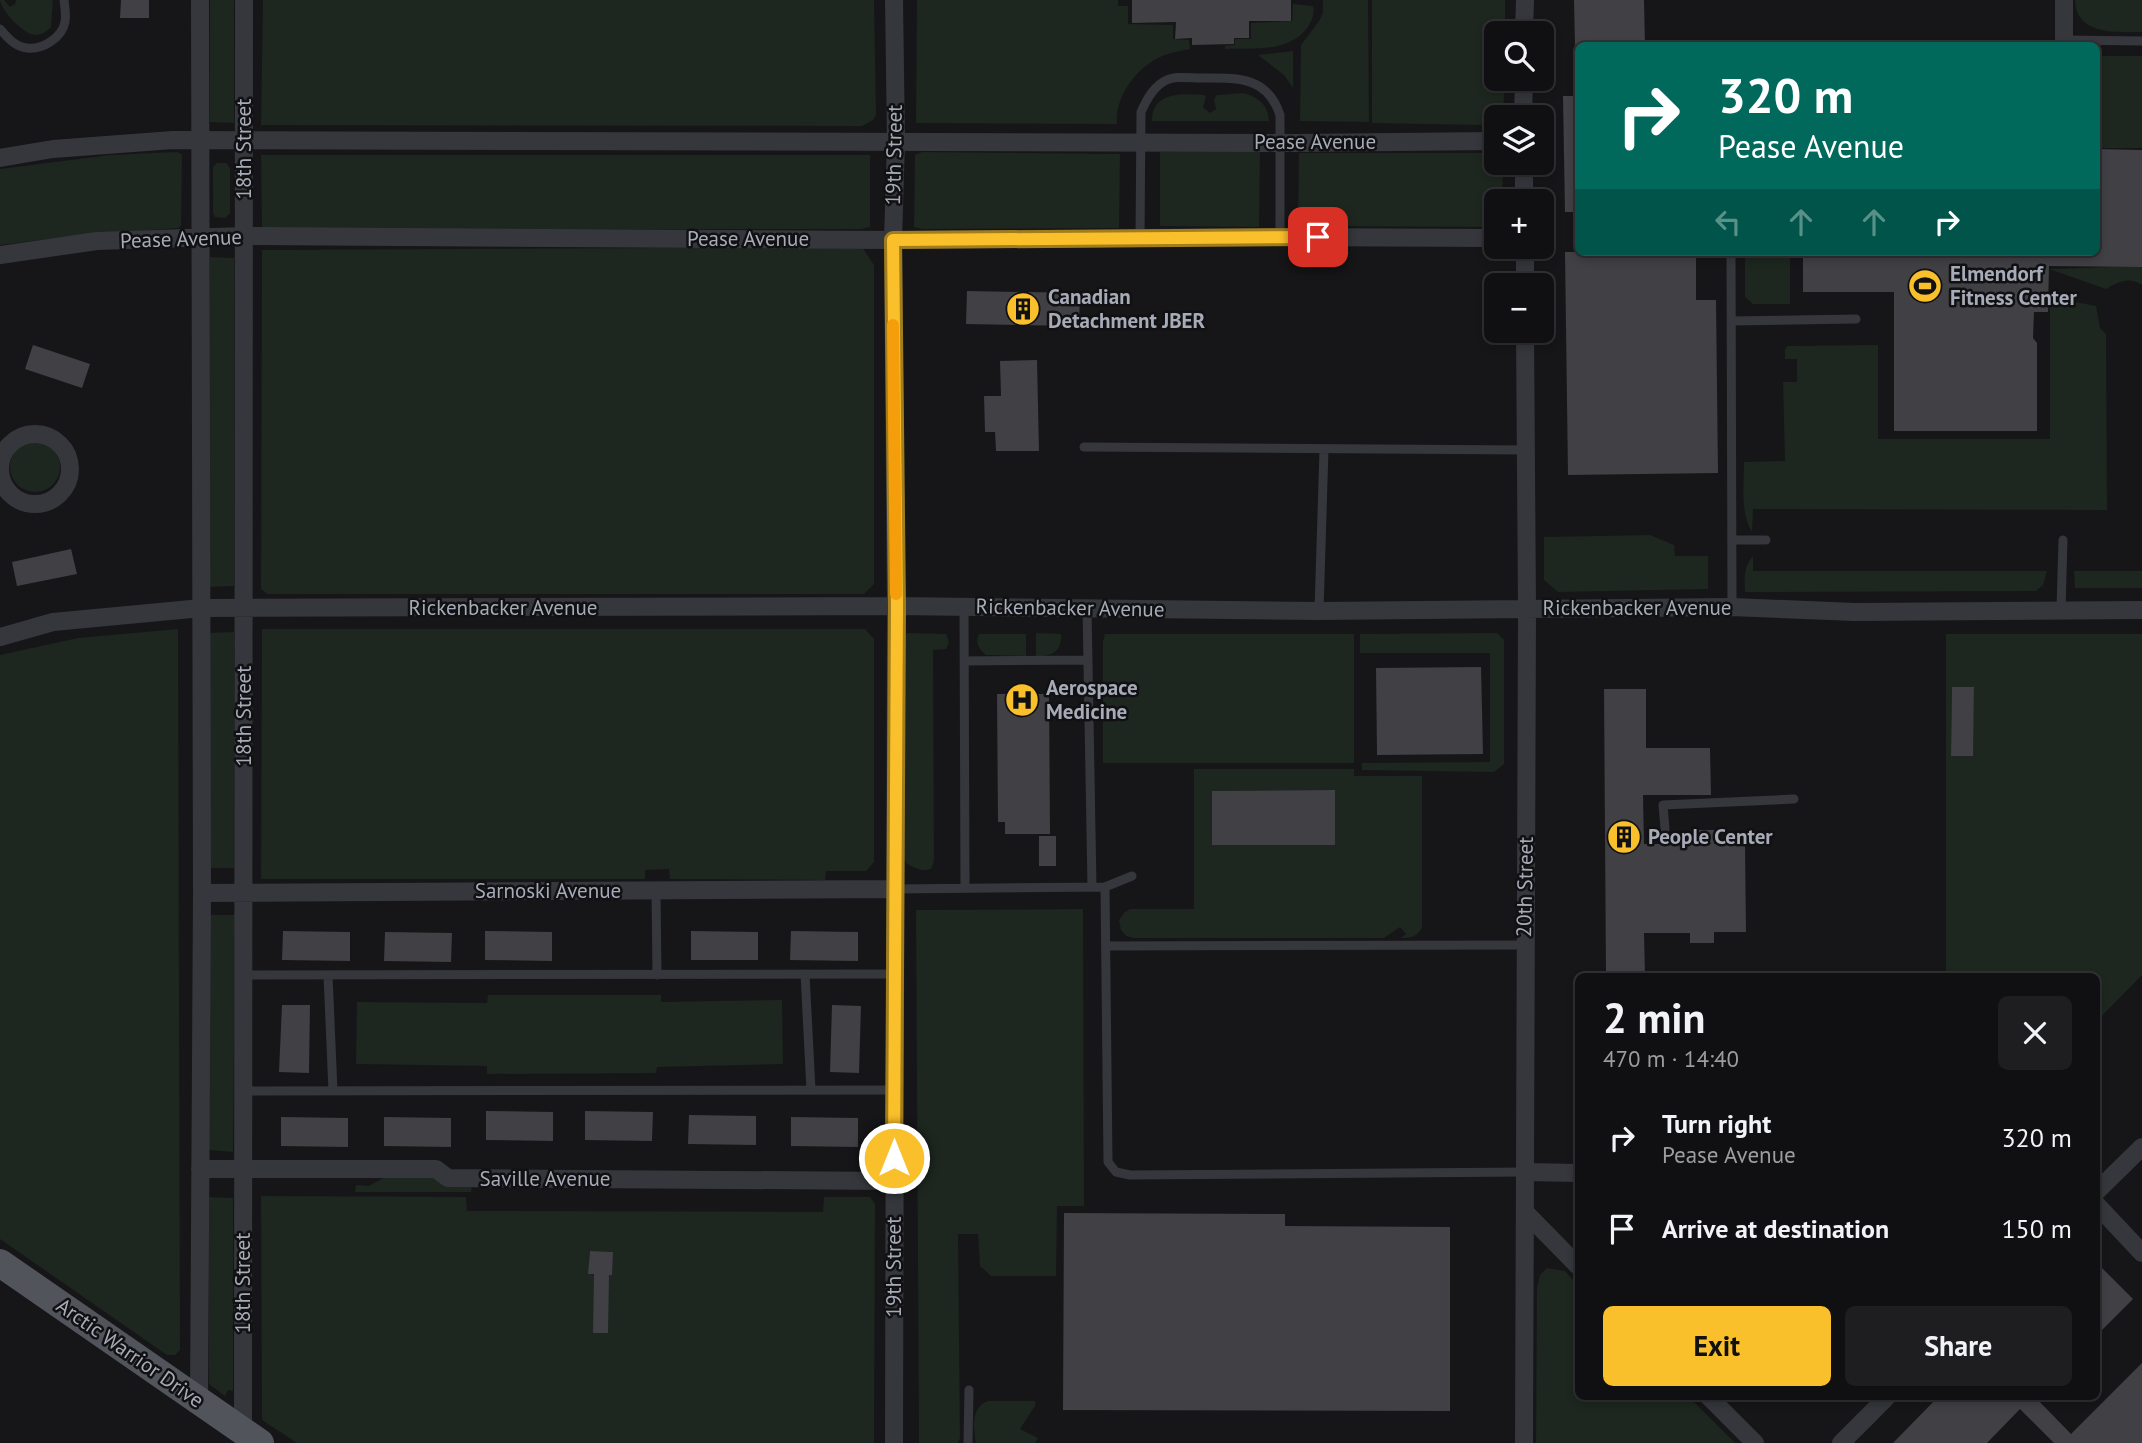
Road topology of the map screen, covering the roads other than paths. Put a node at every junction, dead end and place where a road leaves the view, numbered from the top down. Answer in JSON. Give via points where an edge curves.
{"nodes":[{"id":1,"x":64,"y":0,"type":"edge"},
{"id":2,"x":200,"y":0,"type":"edge"},
{"id":3,"x":244,"y":0,"type":"edge"},
{"id":4,"x":894,"y":0,"type":"edge"},
{"id":5,"x":1525,"y":0,"type":"edge"},
{"id":6,"x":2064,"y":0,"type":"edge"},
{"id":7,"x":1524,"y":21,"type":"edge"},
{"id":8,"x":0,"y":29,"type":"edge"},
{"id":9,"x":2064,"y":40,"type":"joint"},
{"id":10,"x":2142,"y":41,"type":"edge"},
{"id":11,"x":244,"y":141,"type":"junction"},
{"id":12,"x":896,"y":141,"type":"junction"},
{"id":13,"x":1484,"y":141,"type":"edge"},
{"id":14,"x":200,"y":142,"type":"junction"},
{"id":15,"x":1141,"y":142,"type":"junction"},
{"id":16,"x":1279,"y":142,"type":"junction"},
{"id":17,"x":0,"y":158,"type":"edge"},
{"id":18,"x":244,"y":236,"type":"junction"},
{"id":19,"x":1140,"y":237,"type":"junction"},
{"id":20,"x":1280,"y":237,"type":"junction"},
{"id":21,"x":1484,"y":238,"type":"edge"},
{"id":22,"x":201,"y":239,"type":"junction"},
{"id":23,"x":893,"y":240,"type":"junction"},
{"id":24,"x":0,"y":255,"type":"edge"},
{"id":25,"x":1731,"y":256,"type":"edge"},
{"id":26,"x":1856,"y":319,"type":"dead end"},
{"id":27,"x":1731,"y":321,"type":"junction"},
{"id":28,"x":1525,"y":343,"type":"edge"},
{"id":29,"x":1084,"y":447,"type":"dead end"},
{"id":30,"x":1324,"y":449,"type":"junction"},
{"id":31,"x":1525,"y":450,"type":"junction"},
{"id":32,"x":1732,"y":540,"type":"junction"},
{"id":33,"x":1766,"y":540,"type":"dead end"},
{"id":34,"x":2063,"y":540,"type":"dead end"},
{"id":35,"x":897,"y":606,"type":"junction"},
{"id":36,"x":964,"y":607,"type":"junction"},
{"id":37,"x":1732,"y":607,"type":"junction"},
{"id":38,"x":202,"y":608,"type":"junction"},
{"id":39,"x":1087,"y":608,"type":"junction"},
{"id":40,"x":244,"y":609,"type":"junction"},
{"id":41,"x":1527,"y":609,"type":"junction"},
{"id":42,"x":2061,"y":610,"type":"junction"},
{"id":43,"x":2142,"y":610,"type":"edge"},
{"id":44,"x":1319,"y":611,"type":"junction"},
{"id":45,"x":0,"y":637,"type":"edge"},
{"id":46,"x":1088,"y":660,"type":"junction"},
{"id":47,"x":964,"y":661,"type":"junction"},
{"id":48,"x":1794,"y":799,"type":"dead end"},
{"id":49,"x":1665,"y":829,"type":"dead end"},
{"id":50,"x":1132,"y":876,"type":"dead end"},
{"id":51,"x":1092,"y":887,"type":"junction"},
{"id":52,"x":1105,"y":887,"type":"junction"},
{"id":53,"x":965,"y":888,"type":"junction"},
{"id":54,"x":895,"y":889,"type":"junction"},
{"id":55,"x":656,"y":891,"type":"junction"},
{"id":56,"x":202,"y":893,"type":"junction"},
{"id":57,"x":244,"y":893,"type":"junction"},
{"id":58,"x":1525,"y":945,"type":"junction"},
{"id":59,"x":1106,"y":946,"type":"junction"},
{"id":60,"x":805,"y":974,"type":"junction"},
{"id":61,"x":895,"y":974,"type":"junction"},
{"id":62,"x":244,"y":975,"type":"junction"},
{"id":63,"x":328,"y":975,"type":"junction"},
{"id":64,"x":657,"y":975,"type":"junction"},
{"id":65,"x":811,"y":1090,"type":"junction"},
{"id":66,"x":894,"y":1090,"type":"junction"},
{"id":67,"x":243,"y":1091,"type":"junction"},
{"id":68,"x":333,"y":1091,"type":"junction"},
{"id":69,"x":2142,"y":1147,"type":"edge"},
{"id":70,"x":200,"y":1169,"type":"junction"},
{"id":71,"x":243,"y":1169,"type":"junction"},
{"id":72,"x":1526,"y":1172,"type":"junction"},
{"id":73,"x":1575,"y":1172,"type":"edge"},
{"id":74,"x":894,"y":1181,"type":"junction"},
{"id":75,"x":2100,"y":1188,"type":"edge"},
{"id":76,"x":2100,"y":1208,"type":"edge"},
{"id":77,"x":1526,"y":1213,"type":"junction"},
{"id":78,"x":2142,"y":1253,"type":"edge"},
{"id":79,"x":0,"y":1263,"type":"edge"},
{"id":80,"x":1575,"y":1263,"type":"edge"},
{"id":81,"x":970,"y":1390,"type":"dead end"},
{"id":82,"x":199,"y":1400,"type":"junction"},
{"id":83,"x":1712,"y":1400,"type":"edge"},
{"id":84,"x":1884,"y":1400,"type":"edge"},
{"id":85,"x":251,"y":1437,"type":"edge"},
{"id":86,"x":894,"y":1443,"type":"edge"},
{"id":87,"x":968,"y":1443,"type":"edge"},
{"id":88,"x":1524,"y":1443,"type":"edge"},
{"id":89,"x":1755,"y":1443,"type":"edge"},
{"id":90,"x":1841,"y":1443,"type":"edge"}],
"edges":[{"from":1,"to":8,"type":"lane","via":[[60,35],[38,48],[25,48]]},
{"from":2,"to":14,"type":"street","name":"18th Street"},
{"from":3,"to":11,"type":"street","name":"18th Street"},
{"from":4,"to":12,"type":"street","name":"19th Street"},
{"from":5,"to":7,"type":"street"},
{"from":6,"to":9,"type":"street"},
{"from":9,"to":10,"type":"lane"},
{"from":11,"to":12,"type":"street","name":"Pease Avenue"},
{"from":11,"to":14,"type":"street","name":"Pease Avenue"},
{"from":11,"to":18,"type":"street","name":"18th Street"},
{"from":12,"to":15,"type":"street","name":"Pease Avenue"},
{"from":12,"to":23,"type":"street","name":"19th Street"},
{"from":13,"to":16,"type":"street","name":"Pease Avenue"},
{"from":14,"to":17,"type":"street","name":"Pease Avenue","via":[[99,145]]},
{"from":14,"to":22,"type":"street","name":"18th Street"},
{"from":15,"to":16,"type":"street","name":"Pease Avenue"},
{"from":15,"to":16,"type":"lane","via":[[1141,112],[1149,95],[1163,82],[1176,78],[1236,78],[1264,89],[1275,100],[1280,115]]},
{"from":15,"to":19,"type":"lane"},
{"from":16,"to":20,"type":"lane"},
{"from":18,"to":22,"type":"street","name":"Pease Avenue"},
{"from":18,"to":23,"type":"street","name":"Pease Avenue"},
{"from":18,"to":40,"type":"street","name":"18th Street"},
{"from":19,"to":20,"type":"street","name":"Pease Avenue"},
{"from":19,"to":23,"type":"street","name":"Pease Avenue"},
{"from":20,"to":21,"type":"street","name":"Pease Avenue"},
{"from":22,"to":24,"type":"street","name":"Pease Avenue","via":[[97,241]]},
{"from":22,"to":38,"type":"street","name":"18th Street"},
{"from":23,"to":35,"type":"street","name":"19th Street"},
{"from":25,"to":27,"type":"lane"},
{"from":26,"to":27,"type":"lane"},
{"from":27,"to":32,"type":"lane"},
{"from":28,"to":31,"type":"street","name":"20th Street"},
{"from":29,"to":30,"type":"lane"},
{"from":30,"to":31,"type":"lane"},
{"from":30,"to":44,"type":"lane"},
{"from":31,"to":41,"type":"street","name":"20th Street"},
{"from":32,"to":33,"type":"lane"},
{"from":32,"to":37,"type":"lane"},
{"from":34,"to":42,"type":"lane"},
{"from":35,"to":36,"type":"street","name":"Rickenbacker Avenue"},
{"from":35,"to":40,"type":"street","name":"Rickenbacker Avenue"},
{"from":35,"to":54,"type":"street","name":"19th Street"},
{"from":36,"to":39,"type":"street","name":"Rickenbacker Avenue"},
{"from":36,"to":47,"type":"lane"},
{"from":37,"to":41,"type":"street","name":"Rickenbacker Avenue"},
{"from":37,"to":42,"type":"street","name":"Rickenbacker Avenue","via":[[1854,612]]},
{"from":38,"to":40,"type":"street","name":"Rickenbacker Avenue"},
{"from":38,"to":45,"type":"street","name":"Rickenbacker Avenue","via":[[53,622]]},
{"from":38,"to":56,"type":"street","name":"18th Street"},
{"from":39,"to":44,"type":"street","name":"Rickenbacker Avenue"},
{"from":39,"to":46,"type":"lane"},
{"from":40,"to":57,"type":"street","name":"18th Street"},
{"from":41,"to":44,"type":"street","name":"Rickenbacker Avenue"},
{"from":41,"to":58,"type":"street","name":"20th Street"},
{"from":42,"to":43,"type":"street","name":"Rickenbacker Avenue"},
{"from":46,"to":47,"type":"lane"},
{"from":46,"to":51,"type":"lane"},
{"from":47,"to":53,"type":"lane"},
{"from":48,"to":49,"type":"lane","via":[[1663,805]]},
{"from":50,"to":52,"type":"lane"},
{"from":51,"to":52,"type":"lane"},
{"from":51,"to":53,"type":"lane"},
{"from":52,"to":59,"type":"lane"},
{"from":53,"to":54,"type":"lane"},
{"from":54,"to":55,"type":"street","name":"Sarnoski Avenue"},
{"from":54,"to":61,"type":"street","name":"19th Street"},
{"from":55,"to":57,"type":"street","name":"Sarnoski Avenue"},
{"from":55,"to":64,"type":"lane"},
{"from":56,"to":57,"type":"street","name":"Sarnoski Avenue"},
{"from":56,"to":70,"type":"street","name":"18th Street"},
{"from":57,"to":62,"type":"street","name":"18th Street"},
{"from":58,"to":59,"type":"lane"},
{"from":58,"to":72,"type":"street","name":"20th Street"},
{"from":59,"to":72,"type":"lane","via":[[1108,1162],[1115,1172]]},
{"from":60,"to":61,"type":"lane"},
{"from":60,"to":64,"type":"lane"},
{"from":60,"to":65,"type":"lane"},
{"from":61,"to":66,"type":"street","name":"19th Street"},
{"from":62,"to":63,"type":"lane"},
{"from":62,"to":67,"type":"street","name":"18th Street"},
{"from":63,"to":64,"type":"lane"},
{"from":63,"to":68,"type":"lane"},
{"from":65,"to":66,"type":"lane"},
{"from":65,"to":68,"type":"lane"},
{"from":66,"to":74,"type":"street","name":"19th Street"},
{"from":67,"to":68,"type":"lane"},
{"from":67,"to":71,"type":"street","name":"18th Street"},
{"from":69,"to":75,"type":"street"},
{"from":70,"to":71,"type":"street","name":"Saville Avenue"},
{"from":70,"to":82,"type":"street","name":"18th Street"},
{"from":71,"to":74,"type":"street","name":"Saville Avenue","via":[[436,1169],[447,1178]]},
{"from":71,"to":85,"type":"street","name":"18th Street"},
{"from":72,"to":73,"type":"street"},
{"from":72,"to":77,"type":"street","name":"20th Street"},
{"from":74,"to":86,"type":"street","name":"19th Street"},
{"from":76,"to":78,"type":"street"},
{"from":77,"to":80,"type":"street"},
{"from":77,"to":88,"type":"street","name":"20th Street"},
{"from":79,"to":82,"type":"main road","name":"Arctic Warrior Drive"},
{"from":81,"to":87,"type":"lane"},
{"from":82,"to":85,"type":"main road","name":"Arctic Warrior Drive"},
{"from":83,"to":89,"type":"street"},
{"from":84,"to":90,"type":"street"}]}
